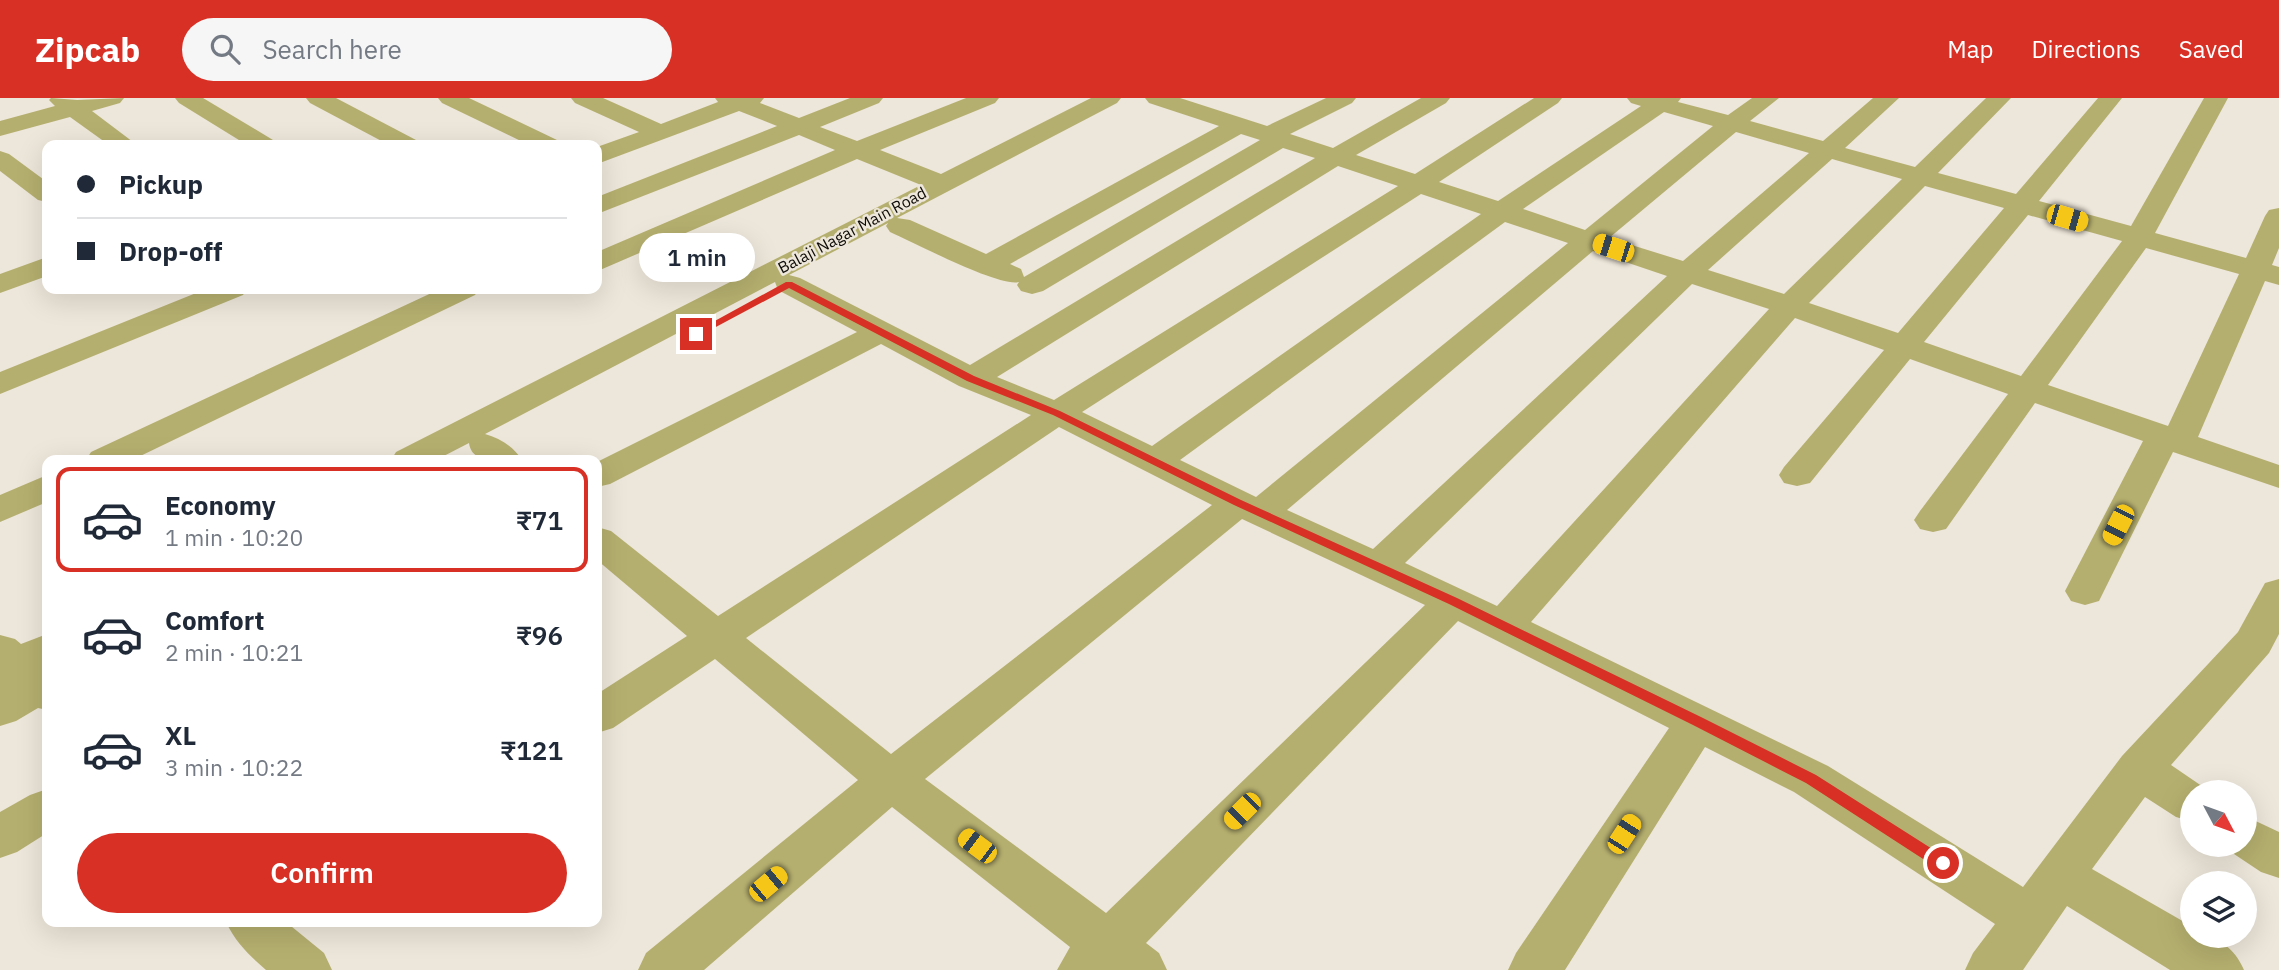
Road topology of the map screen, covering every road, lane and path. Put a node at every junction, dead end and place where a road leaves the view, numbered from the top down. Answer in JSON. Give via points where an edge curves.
{"nodes":[{"id":1,"x":112,"y":98,"type":"edge"},
{"id":2,"x":187,"y":98,"type":"edge"},
{"id":3,"x":318,"y":98,"type":"edge"},
{"id":4,"x":450,"y":98,"type":"edge"},
{"id":5,"x":583,"y":98,"type":"edge"},
{"id":6,"x":872,"y":98,"type":"edge"},
{"id":7,"x":987,"y":98,"type":"edge"},
{"id":8,"x":1109,"y":98,"type":"edge"},
{"id":9,"x":1142,"y":98,"type":"edge"},
{"id":10,"x":1157,"y":98,"type":"edge"},
{"id":11,"x":1344,"y":98,"type":"edge"},
{"id":12,"x":1438,"y":98,"type":"edge"},
{"id":13,"x":1549,"y":98,"type":"edge"},
{"id":14,"x":1767,"y":98,"type":"edge"},
{"id":15,"x":1887,"y":98,"type":"edge"},
{"id":16,"x":1999,"y":98,"type":"edge"},
{"id":17,"x":2110,"y":98,"type":"edge"},
{"id":18,"x":2216,"y":98,"type":"edge"},
{"id":19,"x":739,"y":100,"type":"edge"},
{"id":20,"x":1656,"y":100,"type":"edge"},
{"id":21,"x":66,"y":103,"type":"edge"},
{"id":22,"x":1238,"y":112,"type":"edge"},
{"id":23,"x":1731,"y":124,"type":"junction"},
{"id":24,"x":798,"y":127,"type":"junction"},
{"id":25,"x":0,"y":129,"type":"edge"},
{"id":26,"x":660,"y":132,"type":"junction"},
{"id":27,"x":1275,"y":137,"type":"junction"},
{"id":28,"x":118,"y":140,"type":"edge"},
{"id":29,"x":256,"y":140,"type":"edge"},
{"id":30,"x":398,"y":140,"type":"edge"},
{"id":31,"x":538,"y":140,"type":"edge"},
{"id":32,"x":855,"y":151,"type":"junction"},
{"id":33,"x":1828,"y":151,"type":"junction"},
{"id":34,"x":602,"y":154,"type":"edge"},
{"id":35,"x":1335,"y":156,"type":"junction"},
{"id":36,"x":0,"y":159,"type":"edge"},
{"id":37,"x":1921,"y":177,"type":"junction"},
{"id":38,"x":940,"y":183,"type":"junction"},
{"id":39,"x":1417,"y":185,"type":"junction"},
{"id":40,"x":42,"y":190,"type":"edge"},
{"id":41,"x":602,"y":204,"type":"edge"},
{"id":42,"x":2020,"y":205,"type":"junction"},
{"id":43,"x":1501,"y":212,"type":"junction"},
{"id":44,"x":2279,"y":216,"type":"edge"},
{"id":45,"x":900,"y":226,"type":"junction"},
{"id":46,"x":2138,"y":239,"type":"junction"},
{"id":47,"x":1589,"y":240,"type":"junction"},
{"id":48,"x":602,"y":260,"type":"edge"},
{"id":49,"x":987,"y":265,"type":"junction"},
{"id":50,"x":42,"y":268,"type":"edge"},
{"id":51,"x":1688,"y":272,"type":"junction"},
{"id":52,"x":2267,"y":272,"type":"edge"},
{"id":53,"x":0,"y":284,"type":"edge"},
{"id":54,"x":789,"y":284,"type":"junction"},
{"id":55,"x":1031,"y":285,"type":"junction"},
{"id":56,"x":220,"y":294,"type":"edge"},
{"id":57,"x":453,"y":294,"type":"edge"},
{"id":58,"x":1789,"y":306,"type":"junction"},
{"id":59,"x":1086,"y":309,"type":"junction"},
{"id":60,"x":881,"y":332,"type":"junction"},
{"id":61,"x":1906,"y":346,"type":"junction"},
{"id":62,"x":971,"y":379,"type":"junction"},
{"id":63,"x":0,"y":384,"type":"edge"},
{"id":64,"x":2031,"y":389,"type":"junction"},
{"id":65,"x":1057,"y":413,"type":"junction"},
{"id":66,"x":2171,"y":439,"type":"junction"},
{"id":67,"x":115,"y":455,"type":"edge"},
{"id":68,"x":419,"y":455,"type":"edge"},
{"id":69,"x":482,"y":455,"type":"edge"},
{"id":70,"x":1155,"y":461,"type":"junction"},
{"id":71,"x":602,"y":473,"type":"edge"},
{"id":72,"x":1797,"y":475,"type":"dead end"},
{"id":73,"x":2279,"y":477,"type":"edge"},
{"id":74,"x":42,"y":489,"type":"edge"},
{"id":75,"x":1249,"y":507,"type":"junction"},
{"id":76,"x":0,"y":510,"type":"edge"},
{"id":77,"x":1933,"y":520,"type":"dead end"},
{"id":78,"x":602,"y":544,"type":"edge"},
{"id":79,"x":1377,"y":567,"type":"junction"},
{"id":80,"x":2085,"y":591,"type":"dead end"},
{"id":81,"x":2279,"y":593,"type":"edge"},
{"id":82,"x":1453,"y":601,"type":"junction"},
{"id":83,"x":1503,"y":626,"type":"junction"},
{"id":84,"x":714,"y":638,"type":"junction"},
{"id":85,"x":28,"y":671,"type":"edge"},
{"id":86,"x":0,"y":709,"type":"edge"},
{"id":87,"x":602,"y":713,"type":"edge"},
{"id":88,"x":1698,"y":722,"type":"junction"},
{"id":89,"x":2139,"y":769,"type":"junction"},
{"id":90,"x":891,"y":780,"type":"junction"},
{"id":91,"x":2180,"y":795,"type":"edge"},
{"id":92,"x":42,"y":812,"type":"edge"},
{"id":93,"x":0,"y":837,"type":"edge"},
{"id":94,"x":2258,"y":844,"type":"edge"},
{"id":95,"x":2279,"y":857,"type":"edge"},
{"id":96,"x":2059,"y":875,"type":"junction"},
{"id":97,"x":2031,"y":919,"type":"junction"},
{"id":98,"x":267,"y":927,"type":"edge"},
{"id":99,"x":1110,"y":961,"type":"edge"},
{"id":100,"x":305,"y":970,"type":"edge"},
{"id":101,"x":665,"y":970,"type":"edge"},
{"id":102,"x":1535,"y":970,"type":"edge"},
{"id":103,"x":1992,"y":970,"type":"edge"},
{"id":104,"x":2217,"y":970,"type":"edge"}],
"edges":[{"from":1,"to":21,"type":"street"},
{"from":2,"to":29,"type":"street"},
{"from":3,"to":30,"type":"street"},
{"from":4,"to":31,"type":"street"},
{"from":5,"to":26,"type":"street"},
{"from":6,"to":24,"type":"street"},
{"from":7,"to":32,"type":"street"},
{"from":8,"to":38,"type":"street","name":"Balaji Nagar Main Road"},
{"from":9,"to":45,"type":"street"},
{"from":10,"to":22,"type":"street","via":[[1203,114]]},
{"from":11,"to":27,"type":"street"},
{"from":12,"to":35,"type":"street"},
{"from":13,"to":39,"type":"street"},
{"from":14,"to":23,"type":"street"},
{"from":15,"to":33,"type":"street"},
{"from":16,"to":37,"type":"street"},
{"from":17,"to":42,"type":"street"},
{"from":18,"to":46,"type":"street"},
{"from":19,"to":24,"type":"street"},
{"from":19,"to":26,"type":"street"},
{"from":20,"to":23,"type":"street"},
{"from":20,"to":43,"type":"street"},
{"from":21,"to":25,"type":"street"},
{"from":21,"to":28,"type":"street"},
{"from":22,"to":27,"type":"street"},
{"from":22,"to":49,"type":"street"},
{"from":23,"to":33,"type":"street"},
{"from":23,"to":47,"type":"street"},
{"from":24,"to":32,"type":"street"},
{"from":24,"to":41,"type":"street"},
{"from":26,"to":34,"type":"street"},
{"from":27,"to":35,"type":"street"},
{"from":27,"to":55,"type":"street"},
{"from":32,"to":38,"type":"street"},
{"from":32,"to":48,"type":"street"},
{"from":33,"to":37,"type":"street"},
{"from":33,"to":51,"type":"street"},
{"from":35,"to":39,"type":"street"},
{"from":35,"to":59,"type":"street"},
{"from":36,"to":40,"type":"street"},
{"from":37,"to":42,"type":"street"},
{"from":37,"to":58,"type":"street"},
{"from":38,"to":68,"type":"street","name":"Balaji Nagar Main Road"},
{"from":39,"to":43,"type":"street"},
{"from":39,"to":65,"type":"street"},
{"from":42,"to":46,"type":"street"},
{"from":42,"to":61,"type":"street"},
{"from":43,"to":47,"type":"street"},
{"from":43,"to":70,"type":"street"},
{"from":44,"to":52,"type":"street"},
{"from":45,"to":49,"type":"street"},
{"from":45,"to":54,"type":"street"},
{"from":46,"to":52,"type":"street"},
{"from":46,"to":64,"type":"street"},
{"from":47,"to":51,"type":"street"},
{"from":47,"to":75,"type":"street"},
{"from":49,"to":55,"type":"street"},
{"from":50,"to":53,"type":"street"},
{"from":51,"to":58,"type":"street"},
{"from":51,"to":79,"type":"street"},
{"from":52,"to":66,"type":"street"},
{"from":54,"to":60,"type":"street"},
{"from":54,"to":69,"type":"street"},
{"from":55,"to":59,"type":"street"},
{"from":56,"to":63,"type":"street"},
{"from":57,"to":67,"type":"street"},
{"from":58,"to":61,"type":"street"},
{"from":58,"to":83,"type":"street"},
{"from":59,"to":62,"type":"street"},
{"from":60,"to":62,"type":"street"},
{"from":60,"to":71,"type":"street"},
{"from":61,"to":64,"type":"street"},
{"from":61,"to":72,"type":"street"},
{"from":62,"to":65,"type":"street"},
{"from":64,"to":66,"type":"street"},
{"from":64,"to":77,"type":"street"},
{"from":65,"to":70,"type":"street"},
{"from":65,"to":84,"type":"street"},
{"from":66,"to":73,"type":"street"},
{"from":66,"to":80,"type":"street"},
{"from":70,"to":75,"type":"street"},
{"from":74,"to":76,"type":"street"},
{"from":75,"to":79,"type":"street"},
{"from":75,"to":90,"type":"street"},
{"from":78,"to":84,"type":"street"},
{"from":79,"to":82,"type":"street"},
{"from":81,"to":89,"type":"street","via":[[2255,642]]},
{"from":82,"to":83,"type":"street"},
{"from":82,"to":99,"type":"street"},
{"from":83,"to":88,"type":"street"},
{"from":84,"to":87,"type":"street"},
{"from":84,"to":90,"type":"street"},
{"from":85,"to":86,"type":"street"},
{"from":88,"to":97,"type":"street","via":[[1811,779]]},
{"from":88,"to":102,"type":"street"},
{"from":89,"to":91,"type":"street"},
{"from":89,"to":96,"type":"street"},
{"from":90,"to":99,"type":"street"},
{"from":90,"to":101,"type":"street"},
{"from":92,"to":93,"type":"street"},
{"from":94,"to":95,"type":"street"},
{"from":96,"to":97,"type":"street"},
{"from":96,"to":104,"type":"street"},
{"from":97,"to":103,"type":"street"},
{"from":98,"to":100,"type":"street"}]}
